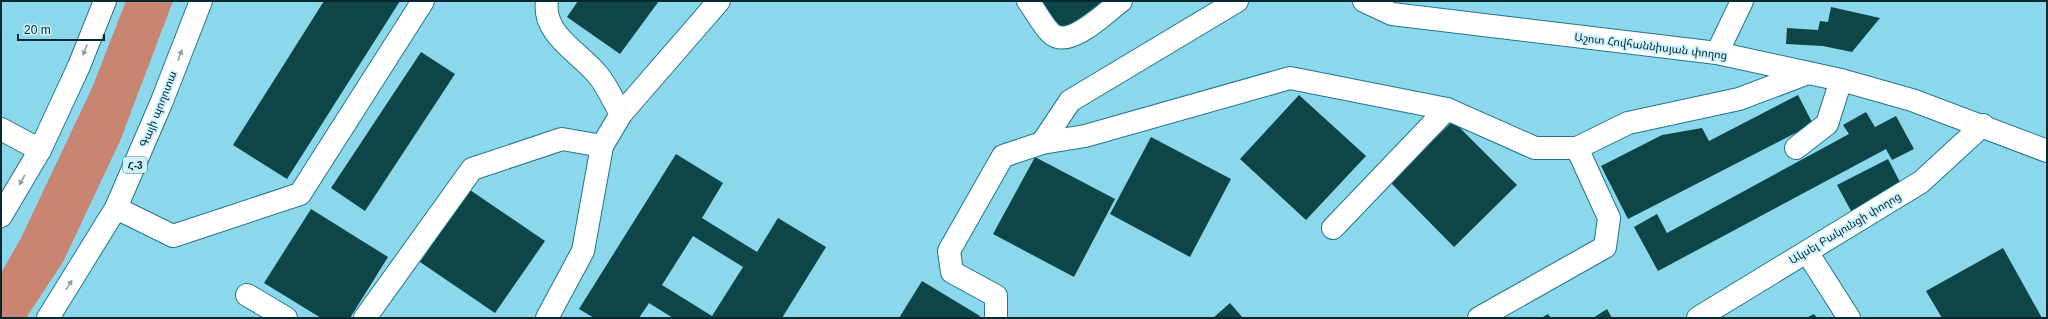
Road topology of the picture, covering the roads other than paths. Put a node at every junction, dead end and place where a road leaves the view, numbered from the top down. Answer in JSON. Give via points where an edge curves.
{"nodes":[{"id":1,"x":105,"y":1,"type":"edge"},
{"id":2,"x":201,"y":1,"type":"edge"},
{"id":3,"x":423,"y":1,"type":"edge"},
{"id":4,"x":547,"y":1,"type":"edge"},
{"id":5,"x":718,"y":1,"type":"edge"},
{"id":6,"x":1028,"y":1,"type":"edge"},
{"id":7,"x":1121,"y":1,"type":"edge"},
{"id":8,"x":1237,"y":1,"type":"edge"},
{"id":9,"x":1364,"y":1,"type":"edge"},
{"id":10,"x":1742,"y":1,"type":"edge"},
{"id":11,"x":1717,"y":53,"type":"junction"},
{"id":12,"x":1808,"y":73,"type":"junction"},
{"id":13,"x":1841,"y":80,"type":"junction"},
{"id":14,"x":1447,"y":109,"type":"junction"},
{"id":15,"x":621,"y":114,"type":"junction"},
{"id":16,"x":1983,"y":125,"type":"junction"},
{"id":17,"x":1,"y":129,"type":"edge"},
{"id":18,"x":1042,"y":143,"type":"junction"},
{"id":19,"x":602,"y":146,"type":"junction"},
{"id":20,"x":1577,"y":148,"type":"junction"},
{"id":21,"x":1796,"y":148,"type":"dead end"},
{"id":22,"x":40,"y":150,"type":"junction"},
{"id":23,"x":2047,"y":151,"type":"edge"},
{"id":24,"x":116,"y":208,"type":"junction"},
{"id":25,"x":1,"y":216,"type":"edge"},
{"id":26,"x":1333,"y":228,"type":"dead end"},
{"id":27,"x":1807,"y":252,"type":"junction"},
{"id":28,"x":247,"y":295,"type":"dead end"},
{"id":29,"x":48,"y":318,"type":"edge"},
{"id":30,"x":286,"y":318,"type":"edge"},
{"id":31,"x":365,"y":318,"type":"edge"},
{"id":32,"x":547,"y":318,"type":"edge"},
{"id":33,"x":996,"y":318,"type":"edge"},
{"id":34,"x":1479,"y":318,"type":"edge"},
{"id":35,"x":1698,"y":318,"type":"edge"},
{"id":36,"x":1849,"y":318,"type":"edge"}],
"edges":[{"from":1,"to":22,"type":"street","one_way":true,"via":[[79,66]]},
{"from":24,"to":2,"type":"street","name":"Գայի պողոտա","number":"Հ-3","one_way":true},
{"from":3,"to":24,"type":"street","via":[[300,194],[172,236]]},
{"from":4,"to":15,"type":"street","via":[[546,11],[556,35],[598,75]]},
{"from":5,"to":15,"type":"street"},
{"from":6,"to":7,"type":"street","via":[[1052,34],[1064,39],[1075,36]]},
{"from":8,"to":18,"type":"street","via":[[1070,101]]},
{"from":9,"to":11,"type":"street","name":"Աշոտ Հովհաննիսյան փողոց","via":[[1392,14]]},
{"from":10,"to":11,"type":"street"},
{"from":11,"to":12,"type":"street","name":"Աշոտ Հովհաննիսյան փողոց"},
{"from":12,"to":13,"type":"street","name":"Աշոտ Հովհաննիսյան փողոց"},
{"from":12,"to":20,"type":"street","via":[[1739,98],[1628,123]]},
{"from":13,"to":16,"type":"street","name":"Աշոտ Հովհաննիսյան փողոց","via":[[1912,100]]},
{"from":13,"to":21,"type":"street","via":[[1827,124]]},
{"from":14,"to":18,"type":"street","via":[[1290,78],[1085,136]]},
{"from":14,"to":20,"type":"street","via":[[1535,148]]},
{"from":14,"to":26,"type":"street"},
{"from":15,"to":19,"type":"street"},
{"from":16,"to":23,"type":"street","name":"Աշոտ Հովհաննիսյան փողոց"},
{"from":16,"to":27,"type":"street","name":"Ակսել Բակունցի փողոց","via":[[1921,182]]},
{"from":17,"to":22,"type":"street"},
{"from":18,"to":33,"type":"street","via":[[1003,156],[949,251],[952,272],[996,296]]},
{"from":19,"to":31,"type":"street","via":[[562,139],[472,169]]},
{"from":19,"to":32,"type":"street","via":[[583,251]]},
{"from":20,"to":34,"type":"street","via":[[1609,218],[1605,248]]},
{"from":22,"to":25,"type":"street","one_way":true},
{"from":29,"to":24,"type":"street","name":"Գայի պողոտա","number":"Հ-3","one_way":true},
{"from":27,"to":35,"type":"street","name":"Ակսել Բակունցի փողոց"},
{"from":27,"to":36,"type":"street"},
{"from":28,"to":30,"type":"street"}]}
